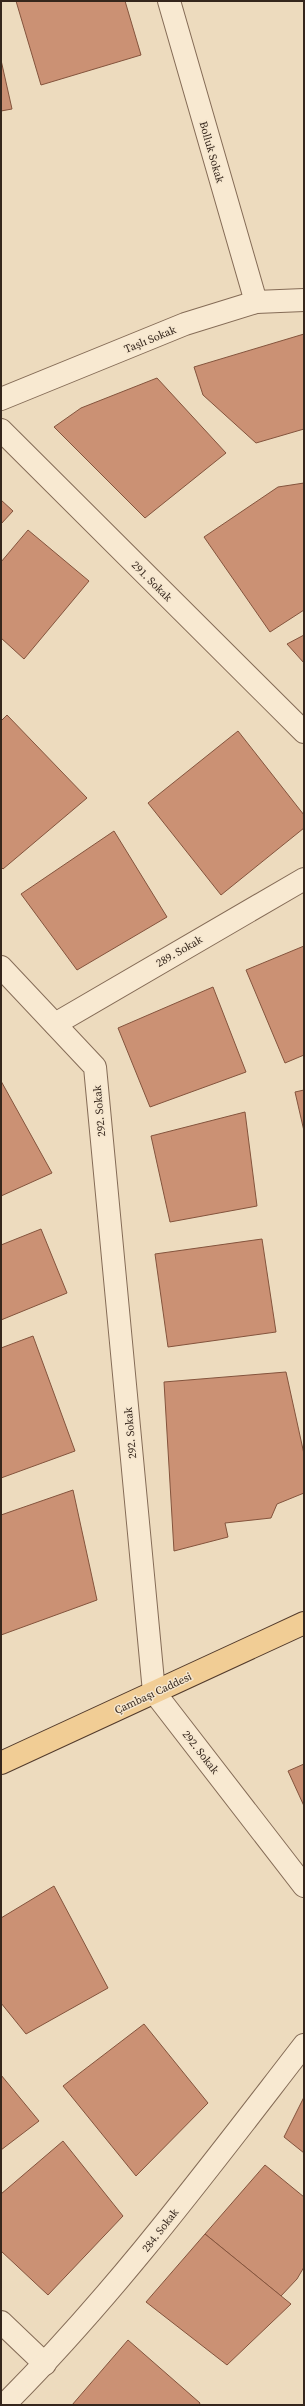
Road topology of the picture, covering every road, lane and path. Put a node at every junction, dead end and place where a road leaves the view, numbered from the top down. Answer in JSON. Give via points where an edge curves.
{"nodes":[{"id":1,"x":169,"y":1,"type":"edge"},
{"id":2,"x":304,"y":300,"type":"edge"},
{"id":3,"x":256,"y":302,"type":"junction"},
{"id":4,"x":1,"y":399,"type":"edge"},
{"id":5,"x":1,"y":430,"type":"edge"},
{"id":6,"x":304,"y":732,"type":"edge"},
{"id":7,"x":304,"y":879,"type":"edge"},
{"id":8,"x":1,"y":967,"type":"edge"},
{"id":9,"x":54,"y":1024,"type":"junction"},
{"id":10,"x":304,"y":1624,"type":"edge"},
{"id":11,"x":154,"y":1692,"type":"junction"},
{"id":12,"x":1,"y":1763,"type":"edge"},
{"id":13,"x":304,"y":1886,"type":"edge"},
{"id":14,"x":304,"y":2045,"type":"edge"},
{"id":15,"x":1,"y":2322,"type":"edge"},
{"id":16,"x":45,"y":2364,"type":"junction"},
{"id":17,"x":4,"y":2405,"type":"edge"}],
"edges":[{"from":1,"to":3,"type":"street","name":"Bolluk Sokak"},
{"from":2,"to":3,"type":"street","name":"Taşlı Sokak"},
{"from":3,"to":4,"type":"street","name":"Taşlı Sokak","via":[[185,324]]},
{"from":5,"to":6,"type":"street","name":"291. Sokak"},
{"from":7,"to":9,"type":"street","name":"289. Sokak"},
{"from":8,"to":9,"type":"street","name":"292. Sokak"},
{"from":9,"to":11,"type":"street","name":"292. Sokak","via":[[95,1067]]},
{"from":10,"to":11,"type":"main road","name":"Çambaşı Caddesi"},
{"from":11,"to":12,"type":"main road","name":"Çambaşı Caddesi"},
{"from":11,"to":13,"type":"street","name":"292. Sokak"},
{"from":14,"to":16,"type":"street","name":"284. Sokak","via":[[149,2245]]},
{"from":15,"to":16,"type":"street"},
{"from":16,"to":17,"type":"street","name":"284. Sokak"}]}
